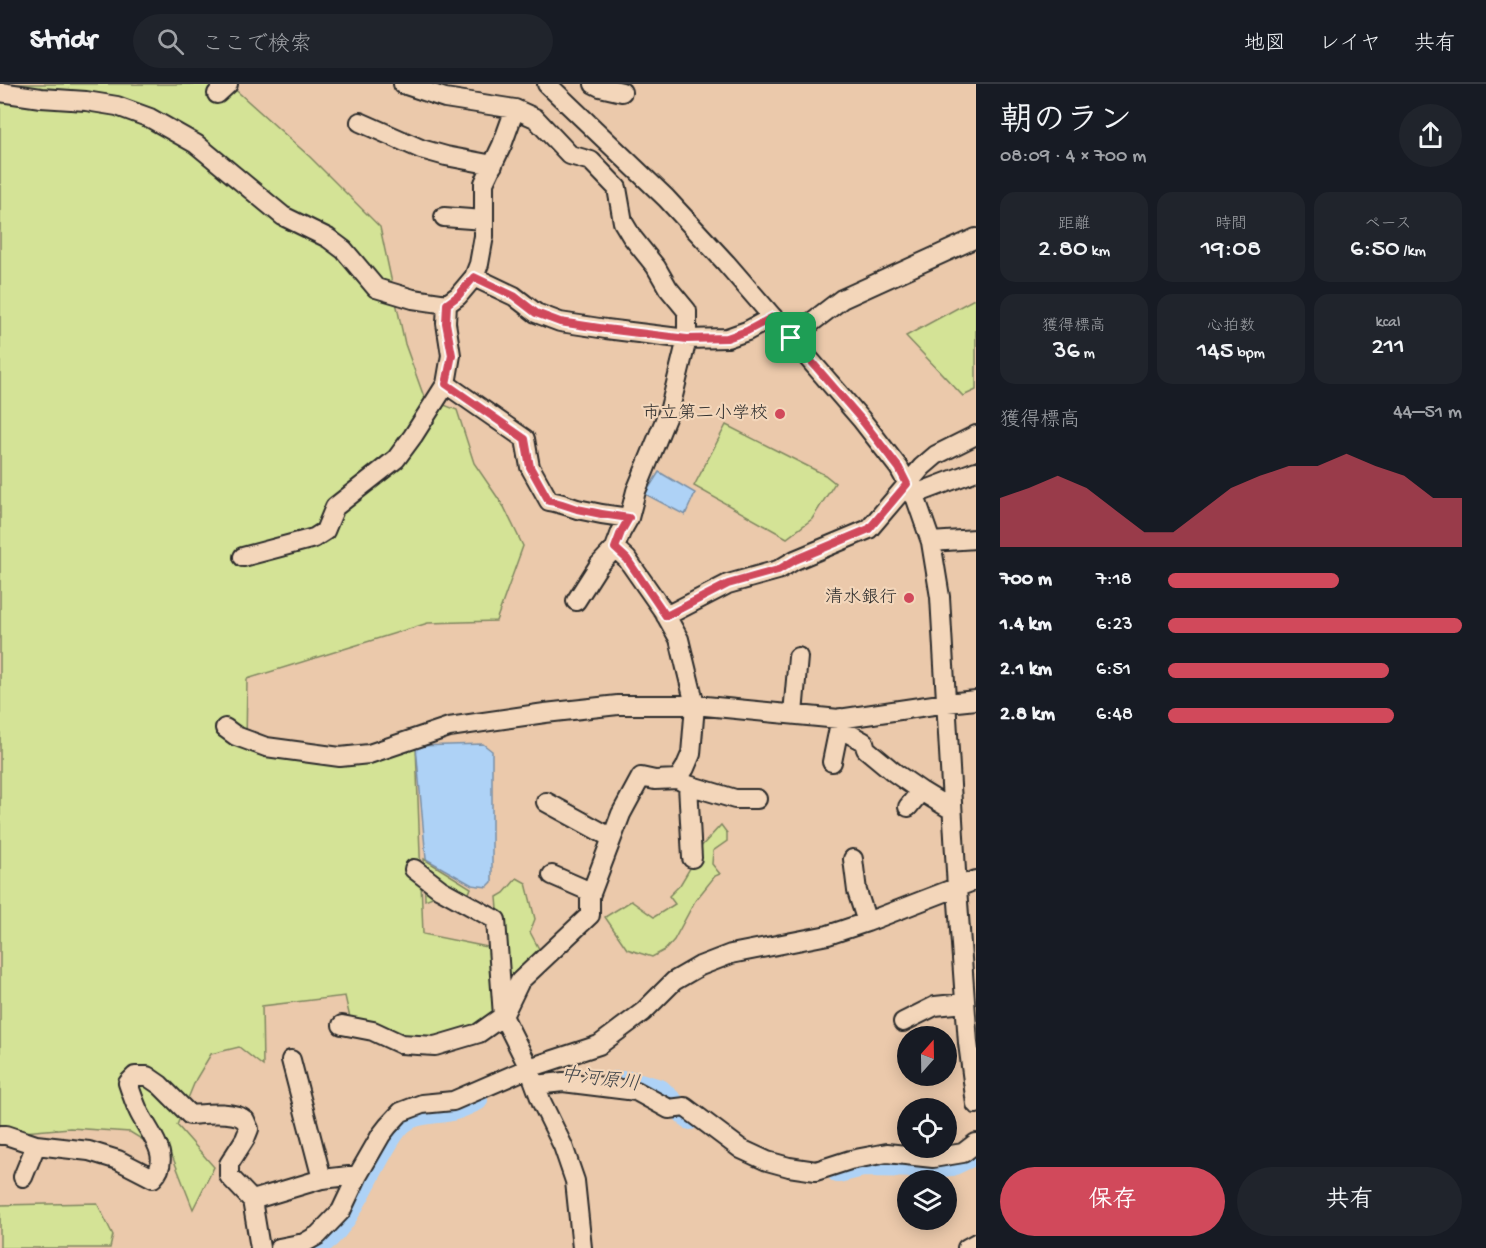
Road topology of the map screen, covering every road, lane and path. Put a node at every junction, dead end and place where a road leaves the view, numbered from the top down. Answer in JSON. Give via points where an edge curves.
{"nodes":[{"id":1,"x":403,"y":84,"type":"edge"},
{"id":2,"x":547,"y":84,"type":"edge"},
{"id":3,"x":594,"y":84,"type":"edge"},
{"id":4,"x":0,"y":92,"type":"edge"},
{"id":5,"x":622,"y":92,"type":"dead end"},
{"id":6,"x":515,"y":109,"type":"junction"},
{"id":7,"x":360,"y":122,"type":"dead end"},
{"id":8,"x":493,"y":165,"type":"junction"},
{"id":9,"x":444,"y":217,"type":"dead end"},
{"id":10,"x":484,"y":220,"type":"junction"},
{"id":11,"x":976,"y":238,"type":"edge"},
{"id":12,"x":474,"y":277,"type":"junction"},
{"id":13,"x":447,"y":304,"type":"junction"},
{"id":14,"x":773,"y":317,"type":"junction"},
{"id":15,"x":791,"y":338,"type":"junction"},
{"id":16,"x":687,"y":339,"type":"junction"},
{"id":17,"x":446,"y":384,"type":"junction"},
{"id":18,"x":976,"y":435,"type":"edge"},
{"id":19,"x":976,"y":471,"type":"edge"},
{"id":20,"x":910,"y":489,"type":"junction"},
{"id":21,"x":629,"y":518,"type":"junction"},
{"id":22,"x":976,"y":539,"type":"edge"},
{"id":23,"x":931,"y":542,"type":"junction"},
{"id":24,"x":615,"y":548,"type":"junction"},
{"id":25,"x":243,"y":557,"type":"dead end"},
{"id":26,"x":576,"y":601,"type":"dead end"},
{"id":27,"x":666,"y":616,"type":"junction"},
{"id":28,"x":798,"y":657,"type":"dead end"},
{"id":29,"x":976,"y":700,"type":"edge"},
{"id":30,"x":947,"y":703,"type":"junction"},
{"id":31,"x":695,"y":705,"type":"junction"},
{"id":32,"x":793,"y":714,"type":"junction"},
{"id":33,"x":840,"y":723,"type":"junction"},
{"id":34,"x":225,"y":728,"type":"dead end"},
{"id":35,"x":832,"y":762,"type":"dead end"},
{"id":36,"x":683,"y":782,"type":"junction"},
{"id":37,"x":921,"y":791,"type":"junction"},
{"id":38,"x":758,"y":800,"type":"dead end"},
{"id":39,"x":546,"y":802,"type":"dead end"},
{"id":40,"x":908,"y":807,"type":"dead end"},
{"id":41,"x":952,"y":810,"type":"junction"},
{"id":42,"x":612,"y":838,"type":"junction"},
{"id":43,"x":692,"y":858,"type":"dead end"},
{"id":44,"x":854,"y":859,"type":"dead end"},
{"id":45,"x":414,"y":869,"type":"dead end"},
{"id":46,"x":552,"y":875,"type":"dead end"},
{"id":47,"x":976,"y":880,"type":"edge"},
{"id":48,"x":957,"y":888,"type":"junction"},
{"id":49,"x":591,"y":892,"type":"junction"},
{"id":50,"x":867,"y":922,"type":"junction"},
{"id":51,"x":965,"y":1004,"type":"junction"},
{"id":52,"x":503,"y":1016,"type":"junction"},
{"id":53,"x":903,"y":1022,"type":"dead end"},
{"id":54,"x":342,"y":1025,"type":"dead end"},
{"id":55,"x":291,"y":1060,"type":"dead end"},
{"id":56,"x":533,"y":1076,"type":"junction"},
{"id":57,"x":976,"y":1104,"type":"edge"},
{"id":58,"x":0,"y":1136,"type":"edge"},
{"id":59,"x":976,"y":1143,"type":"edge"},
{"id":60,"x":36,"y":1145,"type":"junction"},
{"id":61,"x":358,"y":1175,"type":"junction"},
{"id":62,"x":23,"y":1177,"type":"dead end"},
{"id":63,"x":322,"y":1179,"type":"junction"},
{"id":64,"x":252,"y":1200,"type":"junction"},
{"id":65,"x":976,"y":1243,"type":"edge"},
{"id":66,"x":260,"y":1248,"type":"edge"},
{"id":67,"x":279,"y":1248,"type":"edge"},
{"id":68,"x":582,"y":1248,"type":"edge"},
{"id":69,"x":967,"y":1248,"type":"edge"}],
"edges":[{"from":1,"to":6,"type":"street","via":[[445,98]]},
{"from":2,"to":14,"type":"street","via":[[666,198]]},
{"from":3,"to":5,"type":"street"},
{"from":4,"to":13,"type":"street","via":[[117,106],[150,118],[196,144],[283,216],[344,250],[376,288]]},
{"from":6,"to":8,"type":"street"},
{"from":6,"to":16,"type":"street","via":[[535,118],[570,155],[591,161],[617,188],[623,222],[687,311]]},
{"from":7,"to":8,"type":"street","via":[[421,149]]},
{"from":8,"to":10,"type":"street","via":[[484,183]]},
{"from":9,"to":10,"type":"street"},
{"from":10,"to":12,"type":"street"},
{"from":11,"to":15,"type":"street","via":[[842,299]]},
{"from":12,"to":13,"type":"street"},
{"from":12,"to":16,"type":"street","via":[[514,296],[536,313],[560,322]]},
{"from":13,"to":17,"type":"street","via":[[452,355]]},
{"from":14,"to":15,"type":"street"},
{"from":14,"to":16,"type":"street","via":[[727,338]]},
{"from":15,"to":20,"type":"street","via":[[888,453]]},
{"from":16,"to":21,"type":"street","via":[[670,408]]},
{"from":17,"to":21,"type":"street","via":[[525,439],[530,467],[549,501]]},
{"from":17,"to":25,"type":"street","via":[[396,459],[335,507],[325,531],[314,538]]},
{"from":18,"to":20,"type":"street","via":[[936,455],[922,467]]},
{"from":19,"to":20,"type":"street"},
{"from":20,"to":23,"type":"street"},
{"from":20,"to":27,"type":"street","via":[[869,529],[778,570],[728,584]]},
{"from":21,"to":24,"type":"street"},
{"from":22,"to":23,"type":"street"},
{"from":23,"to":30,"type":"street","via":[[940,597]]},
{"from":24,"to":26,"type":"street"},
{"from":24,"to":27,"type":"street"},
{"from":27,"to":31,"type":"street","via":[[679,639]]},
{"from":28,"to":32,"type":"street"},
{"from":29,"to":30,"type":"street"},
{"from":30,"to":33,"type":"street"},
{"from":30,"to":41,"type":"street"},
{"from":31,"to":32,"type":"street"},
{"from":31,"to":34,"type":"street","via":[[618,705],[501,719],[450,727],[369,754],[340,757],[267,747]]},
{"from":31,"to":36,"type":"street","via":[[691,754]]},
{"from":32,"to":33,"type":"street"},
{"from":33,"to":35,"type":"street"},
{"from":33,"to":37,"type":"street","via":[[864,742],[866,749]]},
{"from":36,"to":38,"type":"street","via":[[735,799]]},
{"from":36,"to":42,"type":"street","via":[[641,777]]},
{"from":36,"to":43,"type":"street"},
{"from":37,"to":40,"type":"street"},
{"from":37,"to":41,"type":"street"},
{"from":39,"to":42,"type":"street"},
{"from":41,"to":48,"type":"street"},
{"from":42,"to":49,"type":"street"},
{"from":44,"to":50,"type":"street","via":[[857,891]]},
{"from":45,"to":52,"type":"street","via":[[440,889],[496,920]]},
{"from":46,"to":49,"type":"street"},
{"from":47,"to":48,"type":"street"},
{"from":48,"to":50,"type":"street"},
{"from":48,"to":51,"type":"street"},
{"from":49,"to":52,"type":"street","via":[[590,915],[520,981]]},
{"from":50,"to":56,"type":"street","via":[[828,935],[731,954],[700,966],[674,981],[643,1012],[599,1045]]},
{"from":51,"to":53,"type":"street","via":[[934,1006]]},
{"from":51,"to":57,"type":"street"},
{"from":52,"to":54,"type":"street","via":[[479,1033],[435,1046],[401,1044],[373,1031]]},
{"from":52,"to":56,"type":"street"},
{"from":55,"to":63,"type":"street"},
{"from":56,"to":59,"type":"street","via":[[636,1091],[677,1108],[741,1149],[789,1167],[816,1171],[887,1153],[933,1158],[963,1153]]},
{"from":56,"to":61,"type":"street","via":[[453,1101],[422,1104],[401,1112],[381,1135]]},
{"from":56,"to":68,"type":"street","via":[[575,1181]]},
{"from":58,"to":60,"type":"street"},
{"from":60,"to":62,"type":"street"},
{"from":60,"to":64,"type":"street","via":[[88,1151],[118,1160],[153,1178],[162,1161],[159,1147],[138,1111],[128,1083],[135,1076],[147,1076],[190,1115],[235,1114],[246,1121],[249,1130],[229,1164],[229,1176]]},
{"from":61,"to":63,"type":"street"},
{"from":61,"to":67,"type":"street","via":[[341,1212],[318,1235],[304,1243]]},
{"from":63,"to":64,"type":"street"},
{"from":64,"to":66,"type":"street"},
{"from":65,"to":69,"type":"street"}]}
